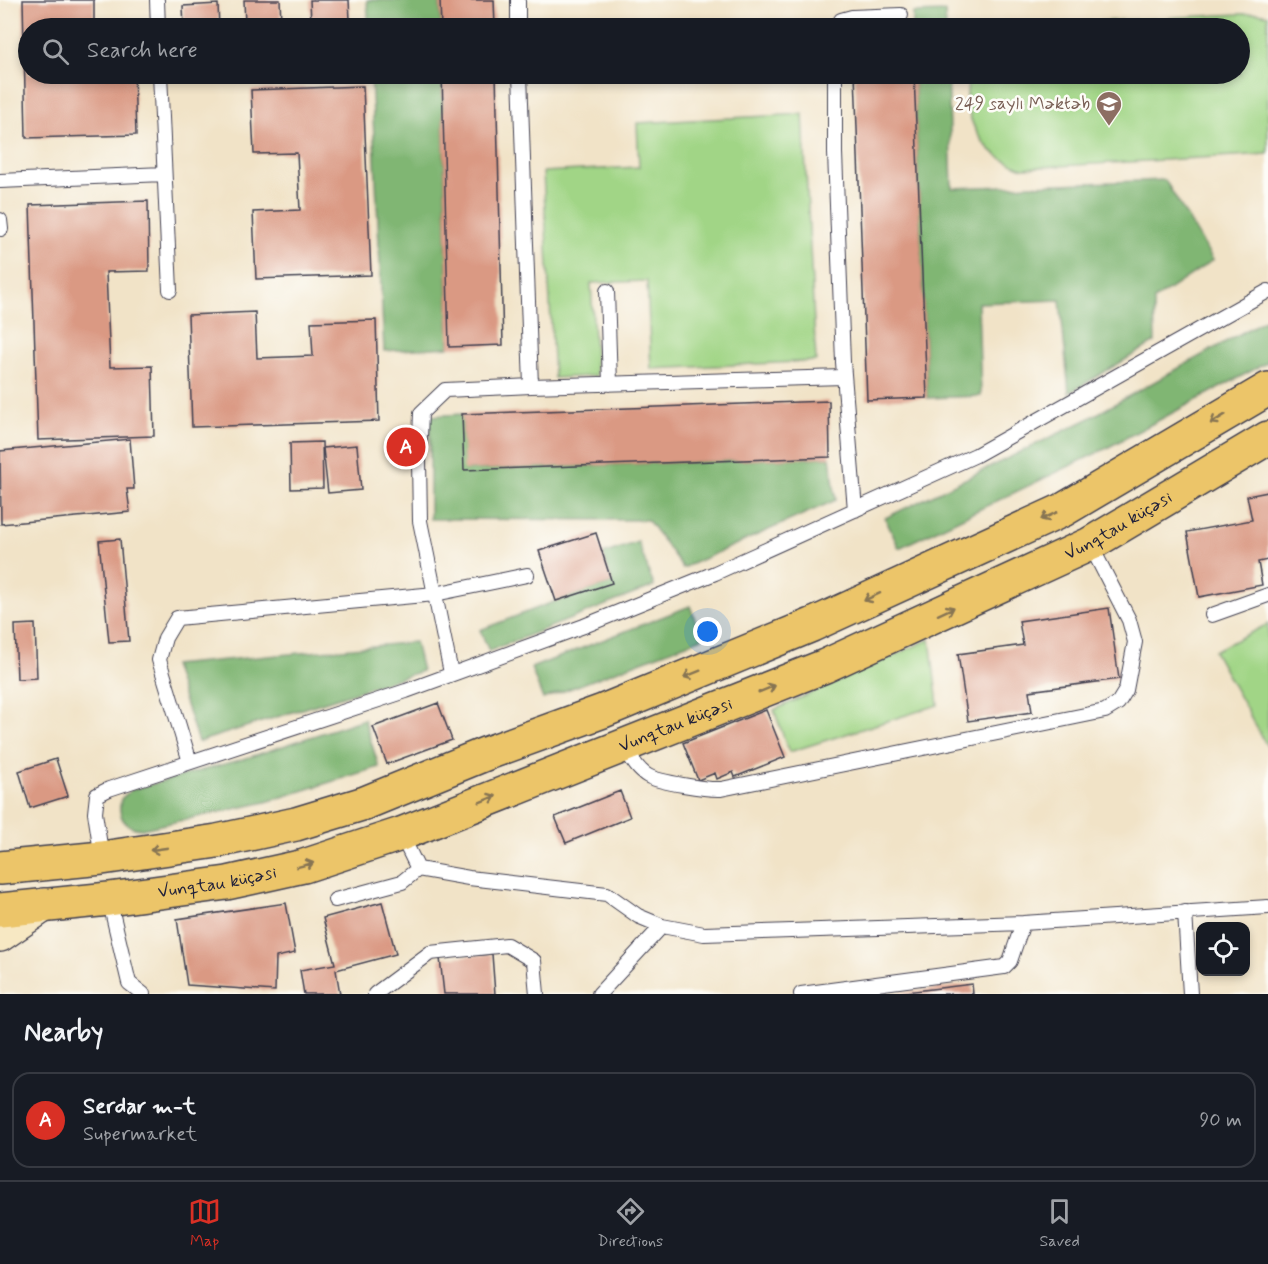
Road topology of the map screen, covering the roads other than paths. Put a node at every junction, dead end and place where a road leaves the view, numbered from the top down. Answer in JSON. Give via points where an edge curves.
{"nodes":[{"id":1,"x":157,"y":0,"type":"edge"},
{"id":2,"x":518,"y":0,"type":"edge"},
{"id":3,"x":901,"y":15,"type":"dead end"},
{"id":4,"x":158,"y":18,"type":"edge"},
{"id":5,"x":519,"y":18,"type":"edge"},
{"id":6,"x":849,"y":18,"type":"edge"},
{"id":7,"x":160,"y":84,"type":"edge"},
{"id":8,"x":520,"y":84,"type":"edge"},
{"id":9,"x":835,"y":84,"type":"edge"},
{"id":10,"x":165,"y":174,"type":"junction"},
{"id":11,"x":0,"y":181,"type":"edge"},
{"id":12,"x":0,"y":220,"type":"edge"},
{"id":13,"x":0,"y":229,"type":"edge"},
{"id":14,"x":170,"y":290,"type":"dead end"},
{"id":15,"x":607,"y":291,"type":"dead end"},
{"id":16,"x":1268,"y":291,"type":"edge"},
{"id":17,"x":844,"y":377,"type":"junction"},
{"id":18,"x":610,"y":384,"type":"junction"},
{"id":19,"x":531,"y":386,"type":"junction"},
{"id":20,"x":1268,"y":389,"type":"edge"},
{"id":21,"x":1268,"y":438,"type":"edge"},
{"id":22,"x":855,"y":510,"type":"junction"},
{"id":23,"x":1090,"y":544,"type":"junction"},
{"id":24,"x":527,"y":575,"type":"dead end"},
{"id":25,"x":435,"y":594,"type":"junction"},
{"id":26,"x":1268,"y":596,"type":"edge"},
{"id":27,"x":1212,"y":615,"type":"dead end"},
{"id":28,"x":451,"y":673,"type":"junction"},
{"id":29,"x":624,"y":747,"type":"junction"},
{"id":30,"x":190,"y":762,"type":"junction"},
{"id":31,"x":401,"y":834,"type":"junction"},
{"id":32,"x":216,"y":842,"type":"junction"},
{"id":33,"x":102,"y":858,"type":"junction"},
{"id":34,"x":10,"y":863,"type":"edge"},
{"id":35,"x":418,"y":869,"type":"junction"},
{"id":36,"x":227,"y":883,"type":"junction"},
{"id":37,"x":109,"y":899,"type":"junction"},
{"id":38,"x":335,"y":900,"type":"dead end"},
{"id":39,"x":44,"y":906,"type":"junction"},
{"id":40,"x":1268,"y":907,"type":"edge"},
{"id":41,"x":0,"y":910,"type":"edge"},
{"id":42,"x":1185,"y":912,"type":"junction"},
{"id":43,"x":1023,"y":923,"type":"junction"},
{"id":44,"x":662,"y":926,"type":"junction"},
{"id":45,"x":0,"y":934,"type":"edge"},
{"id":46,"x":143,"y":994,"type":"edge"},
{"id":47,"x":375,"y":994,"type":"edge"},
{"id":48,"x":537,"y":994,"type":"edge"},
{"id":49,"x":599,"y":994,"type":"edge"},
{"id":50,"x":801,"y":994,"type":"edge"},
{"id":51,"x":1190,"y":994,"type":"edge"}],
"edges":[{"from":1,"to":4,"type":"lane"},
{"from":2,"to":5,"type":"lane"},
{"from":3,"to":6,"type":"lane"},
{"from":7,"to":10,"type":"lane"},
{"from":8,"to":19,"type":"lane"},
{"from":9,"to":17,"type":"lane"},
{"from":10,"to":11,"type":"lane"},
{"from":10,"to":14,"type":"lane"},
{"from":12,"to":13,"type":"lane"},
{"from":15,"to":18,"type":"lane"},
{"from":16,"to":22,"type":"lane","via":[[976,455]]},
{"from":17,"to":18,"type":"lane"},
{"from":17,"to":22,"type":"lane"},
{"from":18,"to":19,"type":"lane"},
{"from":19,"to":25,"type":"lane","via":[[445,390],[421,413],[420,521]]},
{"from":20,"to":32,"type":"main road","one_way":true,"via":[[1063,510],[812,625],[603,711],[365,802],[296,824]]},
{"from":21,"to":23,"type":"main road","name":"Vunqtau küçəsi"},
{"from":22,"to":28,"type":"lane","via":[[704,578]]},
{"from":29,"to":23,"type":"main road","name":"Vunqtau küçəsi","one_way":true,"via":[[825,666]]},
{"from":23,"to":29,"type":"lane","via":[[1129,620],[1135,642],[1126,690],[1118,703],[1105,711],[710,790],[648,776]]},
{"from":24,"to":25,"type":"lane"},
{"from":25,"to":28,"type":"lane"},
{"from":25,"to":30,"type":"lane","via":[[177,618],[165,638],[159,660]]},
{"from":26,"to":27,"type":"lane"},
{"from":28,"to":30,"type":"lane"},
{"from":31,"to":29,"type":"main road","name":"Vunqtau küçəsi","one_way":true},
{"from":30,"to":33,"type":"lane","via":[[97,795],[95,813]]},
{"from":31,"to":35,"type":"lane"},
{"from":36,"to":31,"type":"main road","name":"Vunqtau küçəsi","one_way":true,"via":[[304,866]]},
{"from":32,"to":33,"type":"main road","one_way":true},
{"from":32,"to":36,"type":"main road"},
{"from":33,"to":34,"type":"main road"},
{"from":35,"to":38,"type":"lane","via":[[402,882]]},
{"from":35,"to":44,"type":"lane","via":[[607,894]]},
{"from":36,"to":37,"type":"main road","name":"Vunqtau küçəsi"},
{"from":37,"to":39,"type":"main road","name":"Vunqtau küçəsi"},
{"from":37,"to":46,"type":"lane","via":[[129,983]]},
{"from":39,"to":41,"type":"main road","name":"Vunqtau küçəsi"},
{"from":39,"to":45,"type":"street"},
{"from":40,"to":42,"type":"lane"},
{"from":42,"to":43,"type":"lane"},
{"from":42,"to":51,"type":"lane"},
{"from":43,"to":44,"type":"lane","via":[[704,934]]},
{"from":43,"to":50,"type":"lane","via":[[1010,961],[1004,967]]},
{"from":44,"to":49,"type":"lane"},
{"from":47,"to":48,"type":"lane","via":[[430,953],[507,945],[534,961]]}]}
